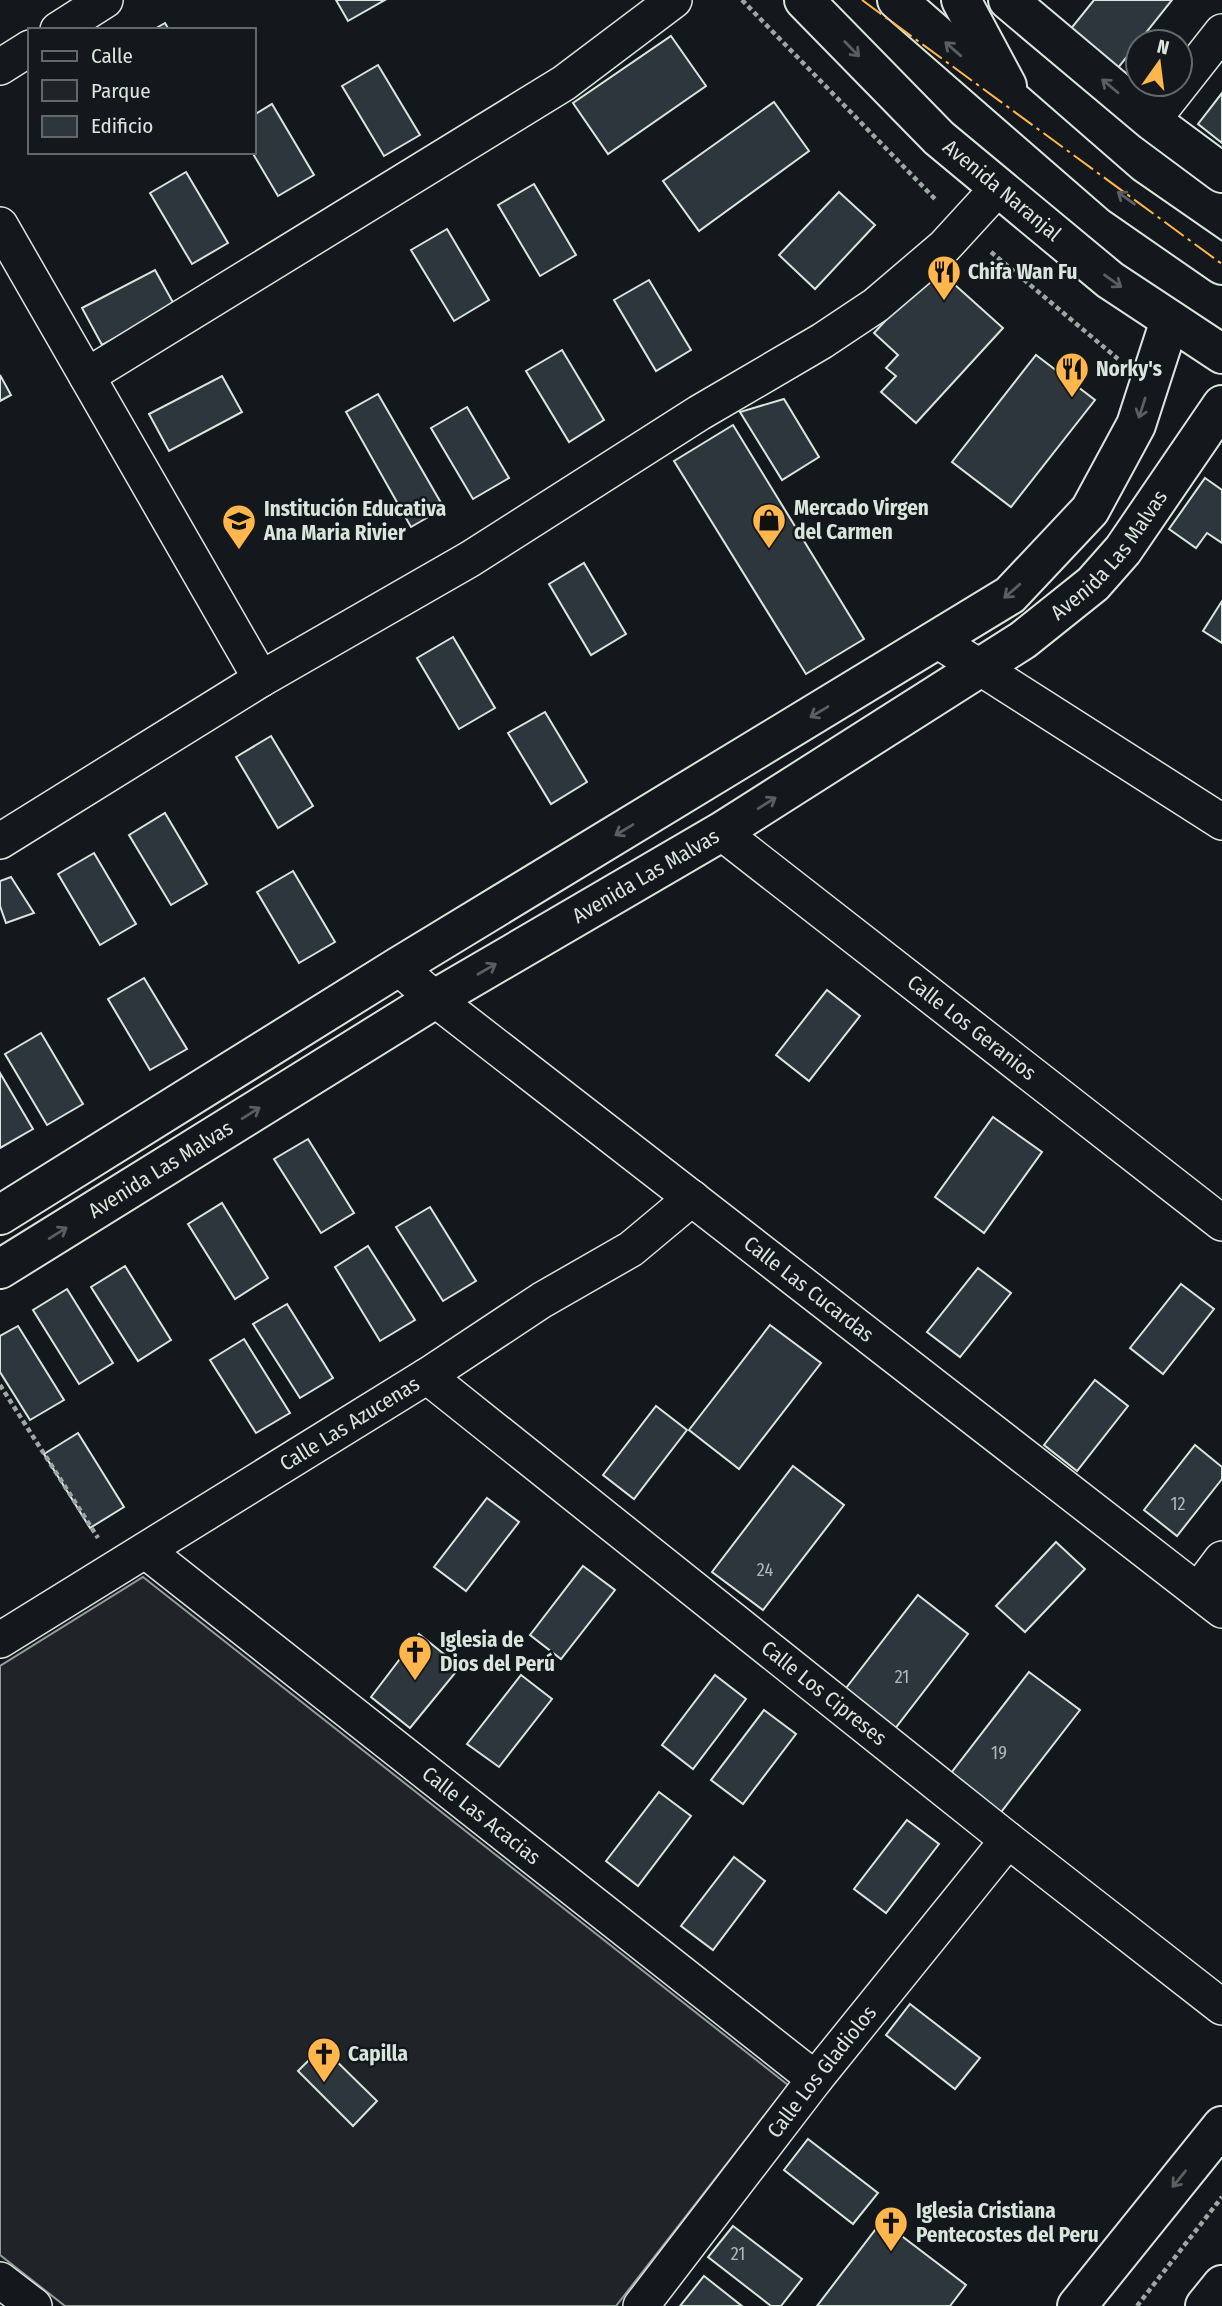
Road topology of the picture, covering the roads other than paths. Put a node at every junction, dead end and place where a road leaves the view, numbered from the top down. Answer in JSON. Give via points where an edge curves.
{"nodes":[{"id":1,"x":105,"y":0,"type":"edge"},
{"id":2,"x":674,"y":0,"type":"edge"},
{"id":3,"x":804,"y":0,"type":"edge"},
{"id":4,"x":897,"y":0,"type":"edge"},
{"id":5,"x":961,"y":0,"type":"edge"},
{"id":6,"x":1008,"y":0,"type":"edge"},
{"id":7,"x":61,"y":28,"type":"edge"},
{"id":8,"x":1222,"y":32,"type":"edge"},
{"id":9,"x":28,"y":49,"type":"edge"},
{"id":10,"x":0,"y":67,"type":"edge"},
{"id":11,"x":1018,"y":106,"type":"junction"},
{"id":12,"x":1152,"y":121,"type":"junction"},
{"id":13,"x":1222,"y":173,"type":"edge"},
{"id":14,"x":999,"y":187,"type":"junction"},
{"id":15,"x":0,"y":225,"type":"edge"},
{"id":16,"x":1222,"y":265,"type":"edge"},
{"id":17,"x":1170,"y":320,"type":"junction"},
{"id":18,"x":1222,"y":354,"type":"edge"},
{"id":19,"x":87,"y":376,"type":"junction"},
{"id":20,"x":1222,"y":405,"type":"edge"},
{"id":21,"x":937,"y":640,"type":"junction"},
{"id":22,"x":979,"y":668,"type":"junction"},
{"id":23,"x":261,"y":679,"type":"junction"},
{"id":24,"x":1222,"y":822,"type":"edge"},
{"id":25,"x":721,"y":832,"type":"junction"},
{"id":26,"x":0,"y":841,"type":"edge"},
{"id":27,"x":398,"y":967,"type":"junction"},
{"id":28,"x":435,"y":999,"type":"junction"},
{"id":29,"x":692,"y":1198,"type":"junction"},
{"id":30,"x":0,"y":1215,"type":"edge"},
{"id":31,"x":1222,"y":1223,"type":"edge"},
{"id":32,"x":0,"y":1269,"type":"edge"},
{"id":33,"x":427,"y":1376,"type":"junction"},
{"id":34,"x":1222,"y":1559,"type":"edge"},
{"id":35,"x":132,"y":1560,"type":"junction"},
{"id":36,"x":1210,"y":1600,"type":"edge"},
{"id":37,"x":0,"y":1640,"type":"edge"},
{"id":38,"x":1008,"y":1840,"type":"junction"},
{"id":39,"x":1222,"y":2007,"type":"edge"},
{"id":40,"x":816,"y":2079,"type":"junction"},
{"id":41,"x":1222,"y":2126,"type":"edge"},
{"id":42,"x":0,"y":2280,"type":"edge"},
{"id":43,"x":1222,"y":2285,"type":"edge"},
{"id":44,"x":34,"y":2306,"type":"edge"},
{"id":45,"x":641,"y":2306,"type":"edge"},
{"id":46,"x":1077,"y":2306,"type":"edge"},
{"id":47,"x":1205,"y":2306,"type":"edge"}],
"edges":[{"from":1,"to":7,"type":"street"},
{"from":2,"to":19,"type":"street","via":[[564,83]]},
{"from":3,"to":14,"type":"main road","name":"Avenida Naranjal","one_way":true,"via":[[939,138]]},
{"from":11,"to":4,"type":"main road","one_way":true},
{"from":5,"to":11,"type":"main road"},
{"from":12,"to":6,"type":"main road","one_way":true},
{"from":8,"to":12,"type":"street"},
{"from":9,"to":10,"type":"street"},
{"from":16,"to":11,"type":"main road","one_way":true,"via":[[1121,195]]},
{"from":12,"to":13,"type":"main road"},
{"from":14,"to":17,"type":"main road","name":"Avenida Naranjal","one_way":true,"via":[[1110,280]]},
{"from":14,"to":23,"type":"street","via":[[944,247],[876,305],[822,341],[470,559]]},
{"from":15,"to":19,"type":"street"},
{"from":17,"to":18,"type":"main road","name":"Avenida Naranjal"},
{"from":17,"to":21,"type":"main road","name":"Avenida Las Malvas","one_way":true,"via":[[1136,425],[1090,510],[1010,595]]},
{"from":19,"to":23,"type":"street"},
{"from":20,"to":22,"type":"main road","name":"Avenida Las Malvas","via":[[1123,551],[1093,584],[1023,640]]},
{"from":21,"to":22,"type":"street"},
{"from":21,"to":27,"type":"main road","name":"Avenida Las Malvas","one_way":true},
{"from":22,"to":24,"type":"street"},
{"from":25,"to":22,"type":"main road","name":"Avenida Las Malvas","one_way":true},
{"from":23,"to":26,"type":"street"},
{"from":28,"to":25,"type":"main road","name":"Avenida Las Malvas","one_way":true},
{"from":25,"to":31,"type":"street","name":"Calle Los Geranios"},
{"from":27,"to":28,"type":"street","name":"Calle Las Cucardas"},
{"from":27,"to":30,"type":"main road","name":"Avenida Las Malvas"},
{"from":28,"to":29,"type":"street","name":"Calle Las Cucardas"},
{"from":32,"to":28,"type":"main road","name":"Avenida Las Malvas","one_way":true},
{"from":29,"to":33,"type":"street","name":"Calle Las Azucenas","via":[[631,1249],[542,1300]]},
{"from":29,"to":36,"type":"street","name":"Calle Las Cucardas"},
{"from":33,"to":35,"type":"street","name":"Calle Las Azucenas"},
{"from":33,"to":38,"type":"street","name":"Calle Los Cipreses"},
{"from":34,"to":36,"type":"street"},
{"from":35,"to":37,"type":"street","name":"Calle Las Azucenas"},
{"from":35,"to":40,"type":"street","name":"Calle Las Acacias"},
{"from":38,"to":39,"type":"street","name":"Calle Los Cipreses"},
{"from":38,"to":40,"type":"street","name":"Calle Los Gladiolos"},
{"from":40,"to":45,"type":"street","name":"Calle Los Gladiolos"},
{"from":41,"to":46,"type":"main road","one_way":true},
{"from":42,"to":44,"type":"street"},
{"from":43,"to":47,"type":"main road"}]}
